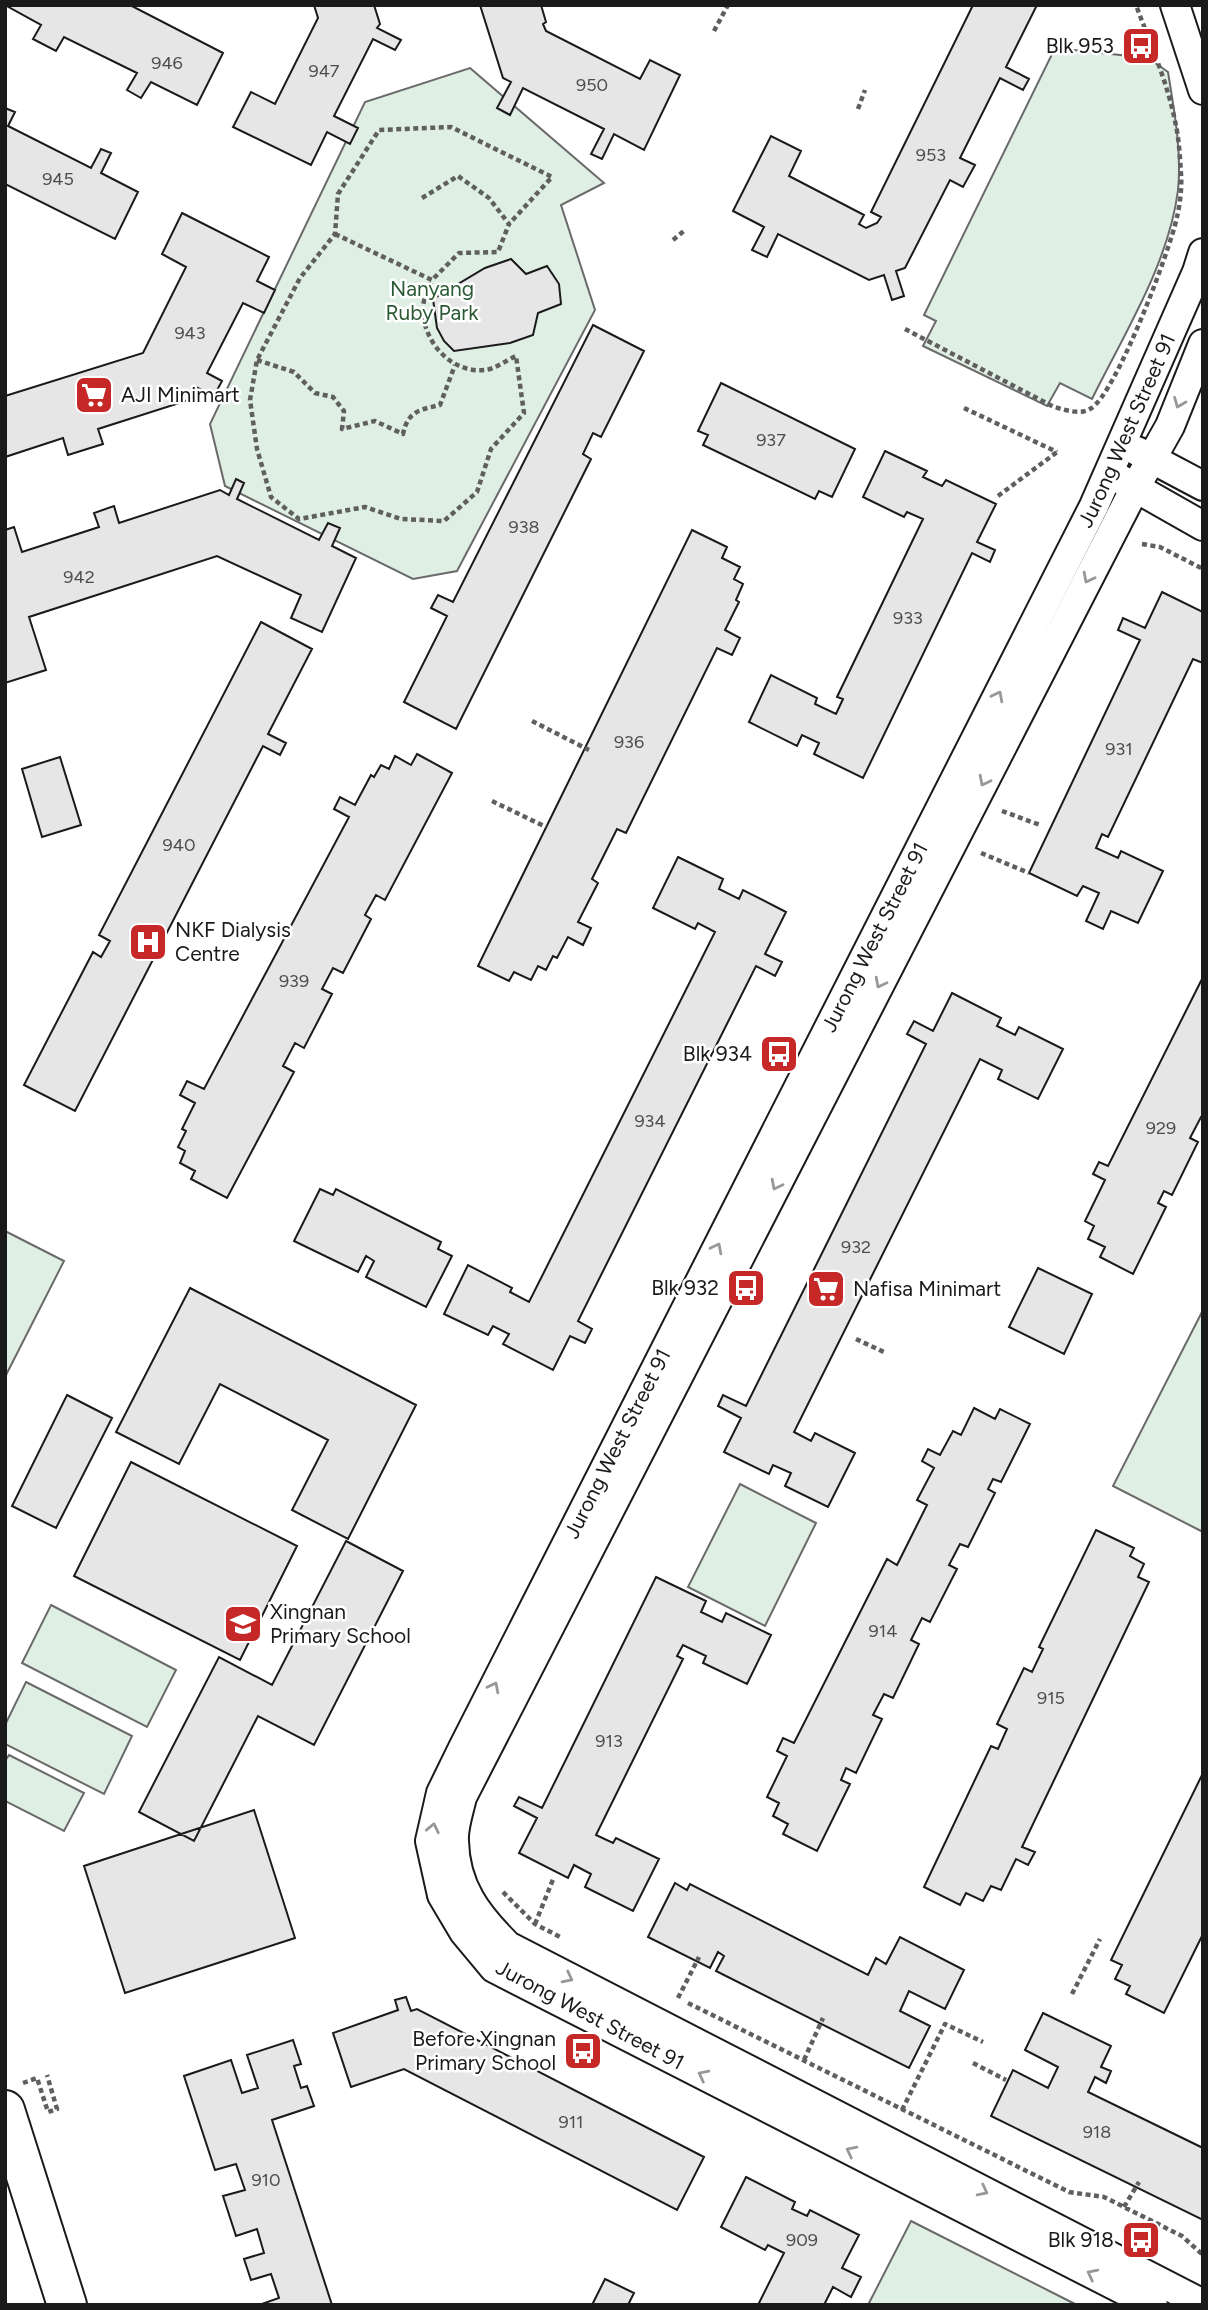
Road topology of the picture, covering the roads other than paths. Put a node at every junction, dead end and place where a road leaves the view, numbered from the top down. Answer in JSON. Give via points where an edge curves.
{"nodes":[{"id":1,"x":1175,"y":5,"type":"edge"},
{"id":2,"x":1194,"y":5,"type":"edge"},
{"id":3,"x":1203,"y":32,"type":"edge"},
{"id":4,"x":1203,"y":90,"type":"edge"},
{"id":5,"x":1203,"y":253,"type":"edge"},
{"id":6,"x":1203,"y":344,"type":"edge"},
{"id":7,"x":1122,"y":444,"type":"junction"},
{"id":8,"x":1151,"y":459,"type":"junction"},
{"id":9,"x":1109,"y":473,"type":"junction"},
{"id":10,"x":1203,"y":486,"type":"edge"},
{"id":11,"x":1135,"y":488,"type":"junction"},
{"id":12,"x":1203,"y":526,"type":"edge"},
{"id":13,"x":5,"y":2110,"type":"edge"},
{"id":14,"x":5,"y":2127,"type":"edge"},
{"id":15,"x":1203,"y":2304,"type":"edge"},
{"id":16,"x":65,"y":2305,"type":"edge"},
{"id":17,"x":1153,"y":2305,"type":"edge"}],
"edges":[{"from":1,"to":4,"type":"street"},
{"from":2,"to":3,"type":"street"},
{"from":5,"to":7,"type":"street","name":"Jurong West Street 91"},
{"from":6,"to":8,"type":"street","name":"Jurong West Street 91","one_way":true,"via":[[1170,426]]},
{"from":7,"to":8,"type":"street"},
{"from":7,"to":9,"type":"street","name":"Jurong West Street 91"},
{"from":8,"to":10,"type":"street"},
{"from":8,"to":11,"type":"street","name":"Jurong West Street 91"},
{"from":9,"to":11,"type":"street"},
{"from":17,"to":9,"type":"street","name":"Jurong West Street 91","one_way":true,"via":[[495,1968],[464,1932],[442,1895],[430,1841],[441,1793]]},
{"from":11,"to":12,"type":"street"},
{"from":11,"to":15,"type":"street","name":"Jurong West Street 91","one_way":true,"via":[[462,1797],[453,1839],[461,1884],[480,1918],[508,1947]]},
{"from":13,"to":16,"type":"highway"},
{"from":14,"to":16,"type":"highway"}]}
